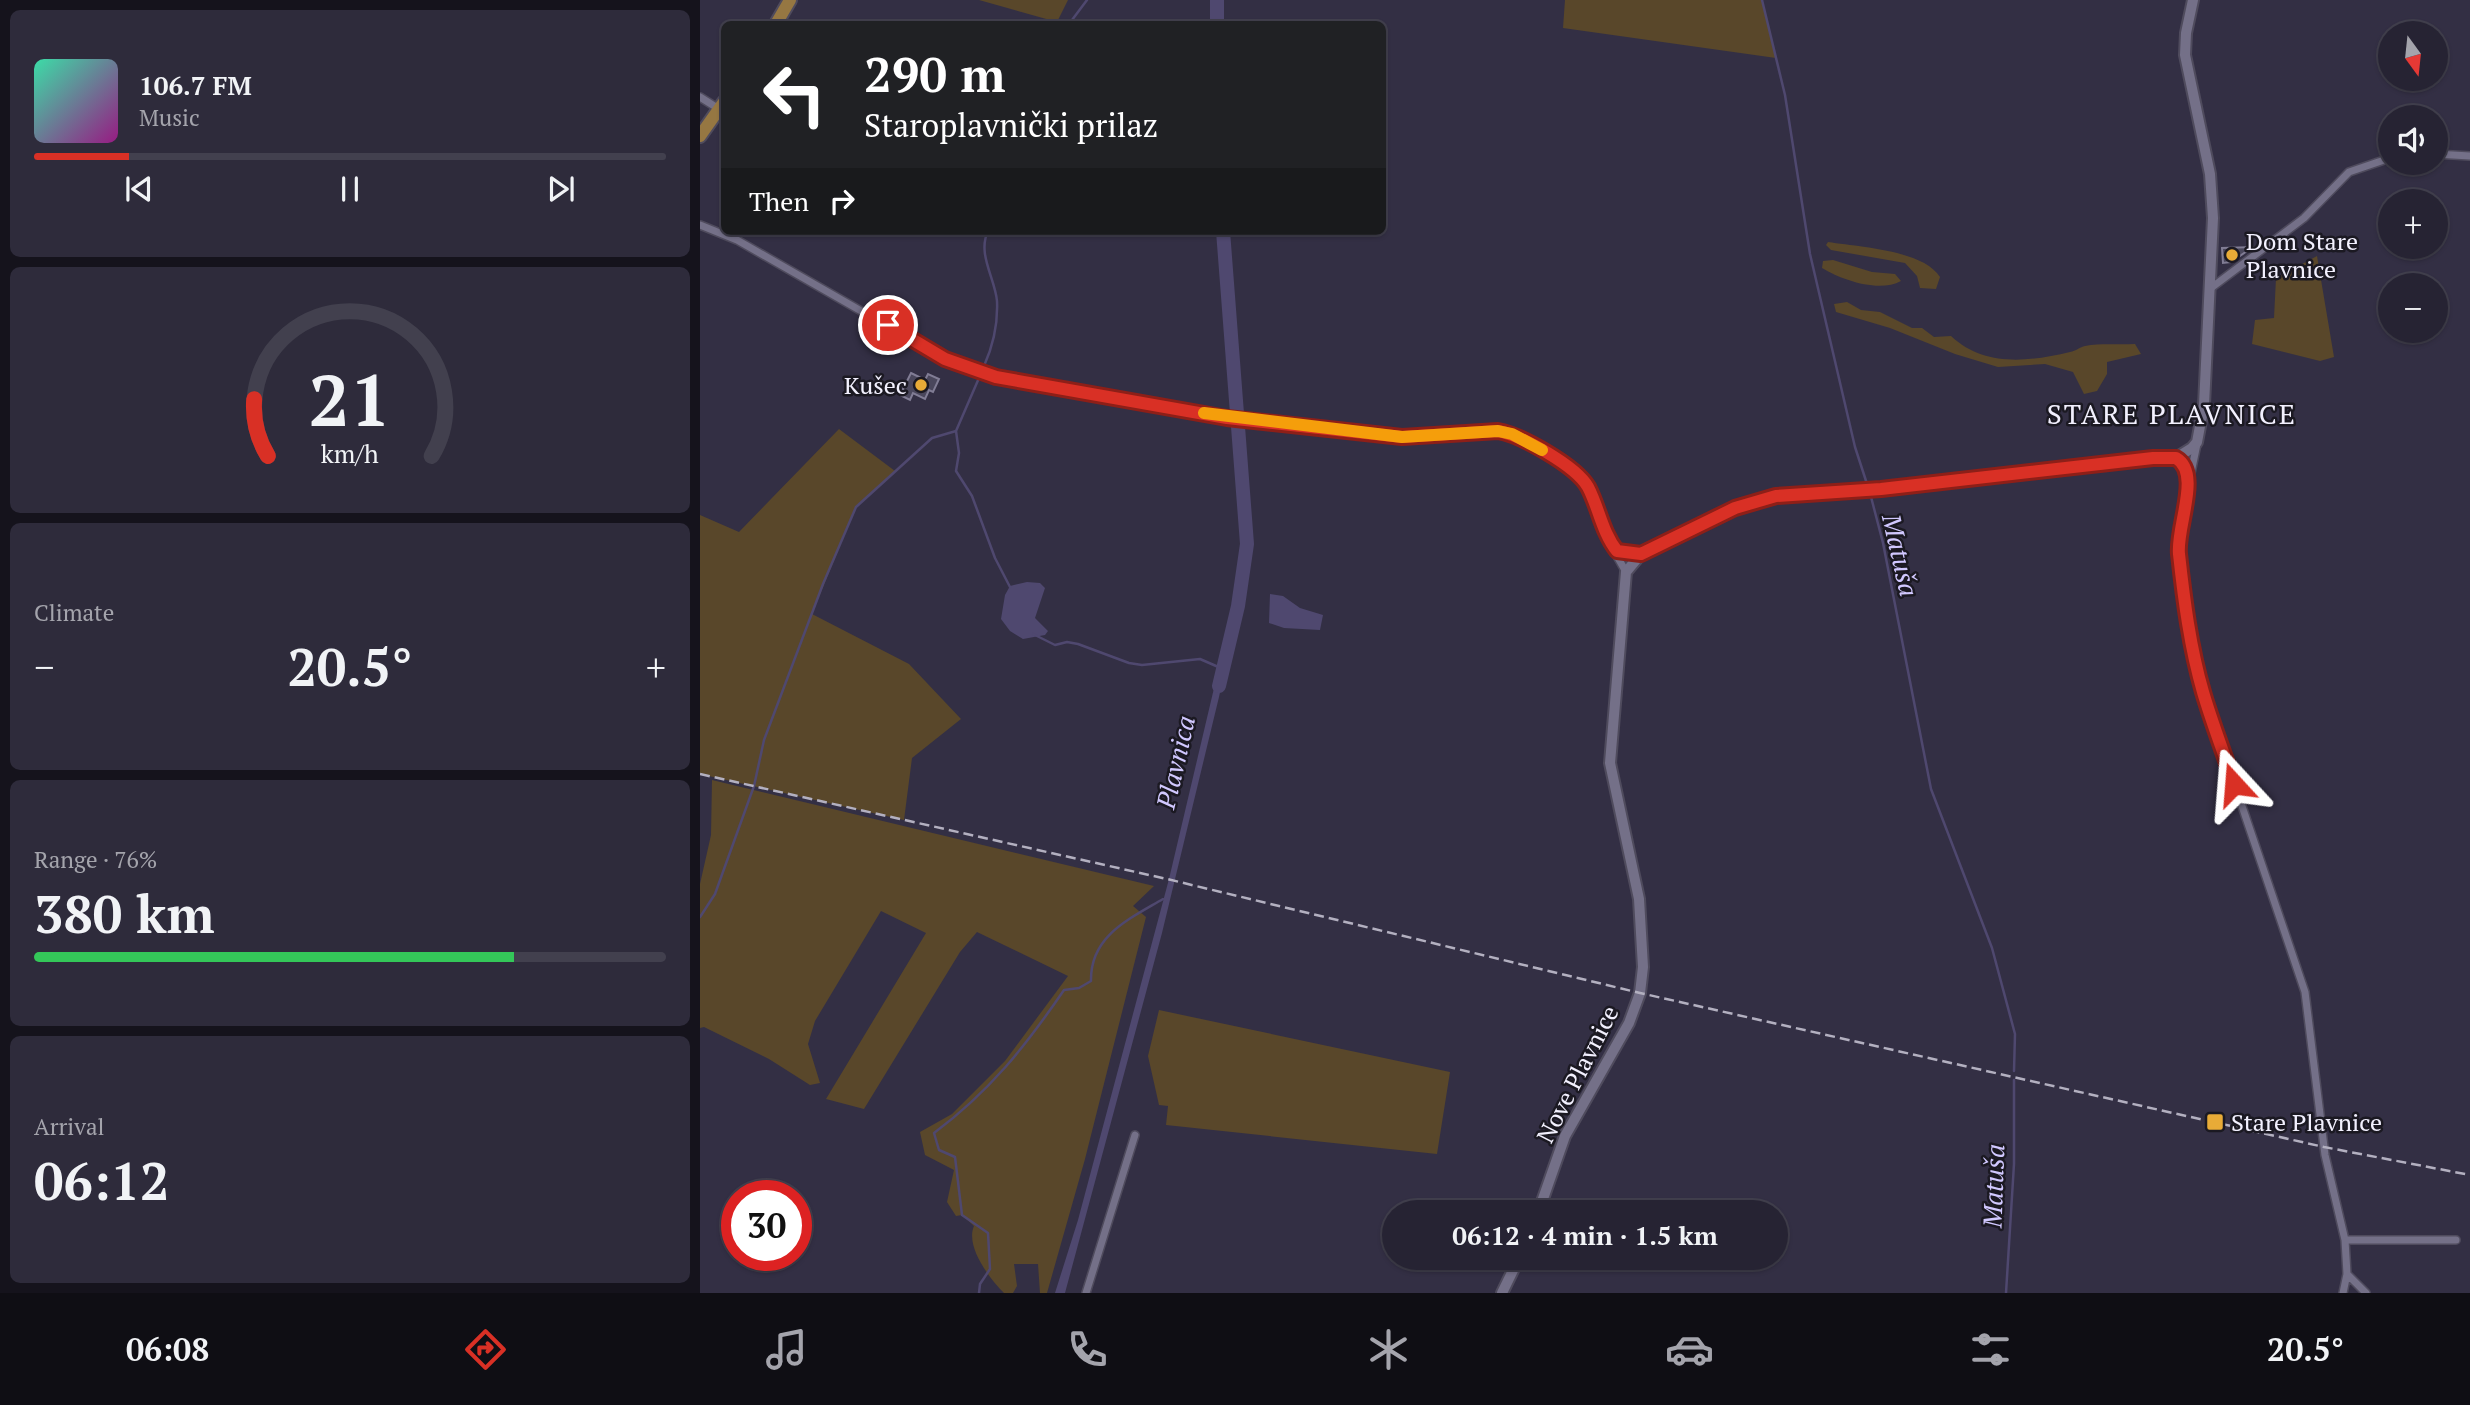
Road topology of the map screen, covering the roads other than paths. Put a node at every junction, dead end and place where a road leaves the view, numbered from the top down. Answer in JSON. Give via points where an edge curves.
{"nodes":[{"id":1,"x":790,"y":0,"type":"edge"},
{"id":2,"x":2193,"y":0,"type":"edge"},
{"id":3,"x":778,"y":21,"type":"edge"},
{"id":4,"x":700,"y":97,"type":"edge"},
{"id":5,"x":721,"y":106,"type":"edge"},
{"id":6,"x":721,"y":107,"type":"edge"},
{"id":7,"x":700,"y":136,"type":"edge"},
{"id":8,"x":2448,"y":155,"type":"edge"},
{"id":9,"x":2470,"y":156,"type":"edge"},
{"id":10,"x":2378,"y":162,"type":"edge"},
{"id":11,"x":700,"y":225,"type":"edge"},
{"id":12,"x":721,"y":234,"type":"edge"},
{"id":13,"x":725,"y":235,"type":"edge"},
{"id":14,"x":2211,"y":288,"type":"junction"},
{"id":15,"x":2197,"y":442,"type":"junction"},
{"id":16,"x":2176,"y":458,"type":"junction"},
{"id":17,"x":2189,"y":478,"type":"junction"},
{"id":18,"x":1617,"y":551,"type":"junction"},
{"id":19,"x":1641,"y":554,"type":"junction"},
{"id":20,"x":1626,"y":572,"type":"junction"},
{"id":21,"x":1135,"y":1135,"type":"dead end"},
{"id":22,"x":1543,"y":1200,"type":"edge"},
{"id":23,"x":2345,"y":1240,"type":"junction"},
{"id":24,"x":2456,"y":1240,"type":"dead end"},
{"id":25,"x":1513,"y":1270,"type":"edge"},
{"id":26,"x":2347,"y":1274,"type":"junction"},
{"id":27,"x":1086,"y":1293,"type":"edge"},
{"id":28,"x":1502,"y":1293,"type":"edge"},
{"id":29,"x":2343,"y":1293,"type":"edge"},
{"id":30,"x":2366,"y":1293,"type":"edge"}],
"edges":[{"from":1,"to":3,"type":"main road"},
{"from":2,"to":14,"type":"street","via":[[2185,55],[2210,174]]},
{"from":4,"to":5,"type":"street"},
{"from":6,"to":7,"type":"main road"},
{"from":8,"to":9,"type":"street"},
{"from":10,"to":14,"type":"street","via":[[2349,172],[2304,218]]},
{"from":11,"to":12,"type":"street"},
{"from":13,"to":18,"type":"street","via":[[945,359],[996,377],[1251,421],[1402,437],[1512,434],[1548,453],[1586,483],[1609,542]]},
{"from":14,"to":15,"type":"street","via":[[2204,405]]},
{"from":15,"to":16,"type":"street"},
{"from":15,"to":17,"type":"street"},
{"from":16,"to":17,"type":"street","via":[[2187,468]]},
{"from":16,"to":19,"type":"street","via":[[1776,496],[1735,508]]},
{"from":17,"to":23,"type":"street","via":[[2177,540],[2186,614],[2203,691],[2305,992],[2324,1147]]},
{"from":18,"to":19,"type":"street"},
{"from":18,"to":20,"type":"street"},
{"from":19,"to":20,"type":"street"},
{"from":20,"to":22,"type":"street","name":"Nove Plavnice","via":[[1610,764],[1639,899],[1640,993],[1629,1023],[1565,1136]]},
{"from":21,"to":27,"type":"street"},
{"from":23,"to":24,"type":"street"},
{"from":23,"to":26,"type":"street"},
{"from":25,"to":28,"type":"street"},
{"from":26,"to":29,"type":"street"},
{"from":26,"to":30,"type":"street"}]}
